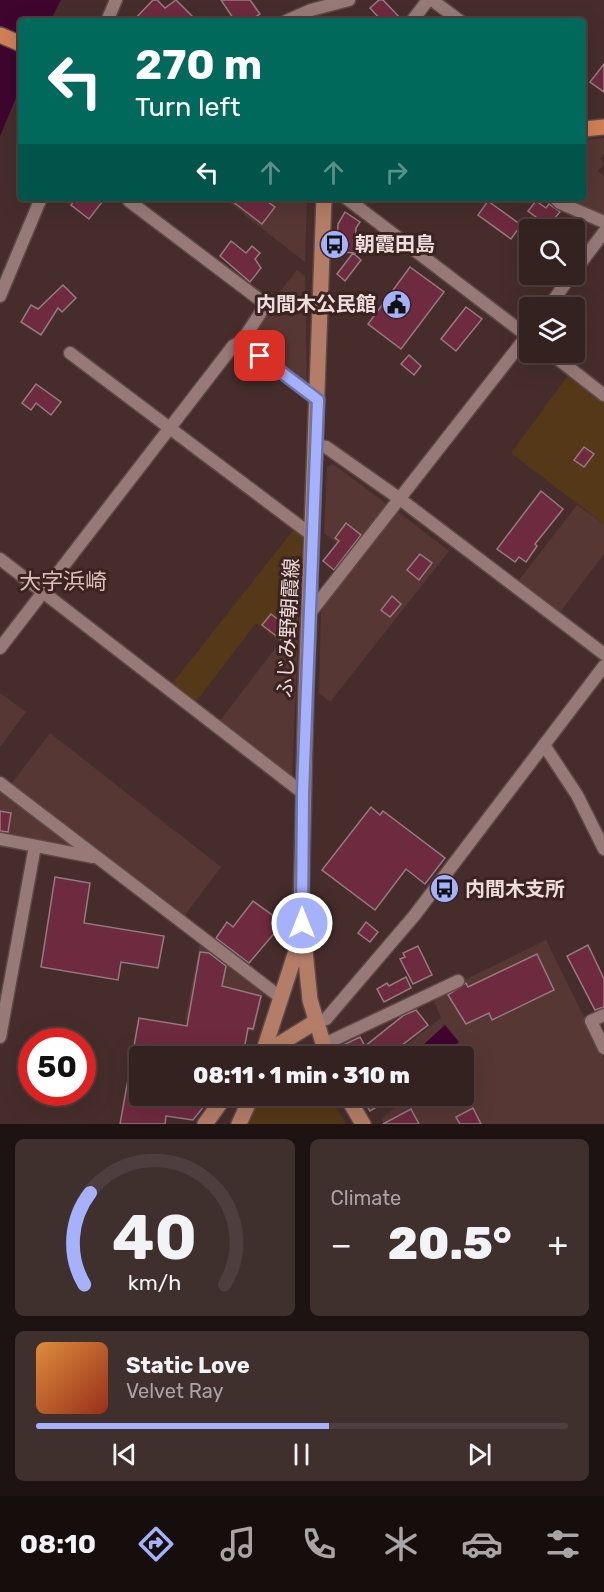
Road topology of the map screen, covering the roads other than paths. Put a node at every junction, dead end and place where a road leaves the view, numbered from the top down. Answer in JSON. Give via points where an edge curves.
{"nodes":[{"id":1,"x":116,"y":0,"type":"edge"},
{"id":2,"x":349,"y":0,"type":"edge"},
{"id":3,"x":430,"y":0,"type":"edge"},
{"id":4,"x":108,"y":18,"type":"edge"},
{"id":5,"x":293,"y":18,"type":"edge"},
{"id":6,"x":415,"y":18,"type":"edge"},
{"id":7,"x":456,"y":18,"type":"edge"},
{"id":8,"x":0,"y":34,"type":"edge"},
{"id":9,"x":18,"y":43,"type":"edge"},
{"id":10,"x":603,"y":128,"type":"edge"},
{"id":11,"x":586,"y":129,"type":"edge"},
{"id":12,"x":40,"y":201,"type":"edge"},
{"id":13,"x":129,"y":201,"type":"dead end"},
{"id":14,"x":324,"y":201,"type":"edge"},
{"id":15,"x":350,"y":201,"type":"edge"},
{"id":16,"x":558,"y":201,"type":"edge"},
{"id":17,"x":604,"y":222,"type":"edge"},
{"id":18,"x":604,"y":232,"type":"edge"},
{"id":19,"x":585,"y":257,"type":"edge"},
{"id":20,"x":0,"y":296,"type":"edge"},
{"id":21,"x":519,"y":328,"type":"edge"},
{"id":22,"x":242,"y":341,"type":"junction"},
{"id":23,"x":519,"y":348,"type":"edge"},
{"id":24,"x":70,"y":353,"type":"dead end"},
{"id":25,"x":563,"y":363,"type":"edge"},
{"id":26,"x":604,"y":395,"type":"edge"},
{"id":27,"x":318,"y":400,"type":"junction"},
{"id":28,"x":170,"y":427,"type":"junction"},
{"id":29,"x":316,"y":445,"type":"junction"},
{"id":30,"x":400,"y":499,"type":"junction"},
{"id":31,"x":313,"y":536,"type":"junction"},
{"id":32,"x":0,"y":559,"type":"edge"},
{"id":33,"x":44,"y":592,"type":"junction"},
{"id":34,"x":310,"y":613,"type":"junction"},
{"id":35,"x":0,"y":648,"type":"edge"},
{"id":36,"x":604,"y":654,"type":"edge"},
{"id":37,"x":604,"y":666,"type":"edge"},
{"id":38,"x":544,"y":745,"type":"junction"},
{"id":39,"x":0,"y":783,"type":"edge"},
{"id":40,"x":303,"y":793,"type":"junction"},
{"id":41,"x":0,"y":839,"type":"edge"},
{"id":42,"x":35,"y":846,"type":"junction"},
{"id":43,"x":604,"y":849,"type":"edge"},
{"id":44,"x":97,"y":858,"type":"junction"},
{"id":45,"x":302,"y":935,"type":"junction"},
{"id":46,"x":458,"y":981,"type":"dead end"},
{"id":47,"x":280,"y":997,"type":"junction"},
{"id":48,"x":604,"y":1015,"type":"edge"},
{"id":49,"x":315,"y":1022,"type":"junction"},
{"id":50,"x":0,"y":1037,"type":"edge"},
{"id":51,"x":264,"y":1046,"type":"edge"},
{"id":52,"x":276,"y":1046,"type":"edge"},
{"id":53,"x":324,"y":1046,"type":"edge"},
{"id":54,"x":328,"y":1046,"type":"edge"},
{"id":55,"x":604,"y":1048,"type":"edge"},
{"id":56,"x":218,"y":1106,"type":"edge"},
{"id":57,"x":247,"y":1106,"type":"edge"},
{"id":58,"x":352,"y":1106,"type":"edge"},
{"id":59,"x":205,"y":1124,"type":"edge"},
{"id":60,"x":239,"y":1124,"type":"edge"},
{"id":61,"x":363,"y":1124,"type":"edge"}],
"edges":[{"from":1,"to":4,"type":"street"},
{"from":2,"to":5,"type":"street"},
{"from":3,"to":6,"type":"street"},
{"from":3,"to":7,"type":"street"},
{"from":8,"to":9,"type":"main road"},
{"from":10,"to":11,"type":"main road"},
{"from":12,"to":20,"type":"street"},
{"from":13,"to":22,"type":"street","via":[[264,303],[266,306]]},
{"from":14,"to":27,"type":"main road","name":"ふじみ野朝霞線"},
{"from":15,"to":21,"type":"street"},
{"from":16,"to":17,"type":"street"},
{"from":18,"to":19,"type":"street"},
{"from":22,"to":27,"type":"street"},
{"from":22,"to":28,"type":"street","via":[[232,346]]},
{"from":23,"to":30,"type":"street"},
{"from":24,"to":28,"type":"street"},
{"from":25,"to":26,"type":"street"},
{"from":27,"to":29,"type":"main road","name":"ふじみ野朝霞線"},
{"from":28,"to":31,"type":"street"},
{"from":28,"to":33,"type":"street"},
{"from":29,"to":30,"type":"street","via":[[326,447]]},
{"from":29,"to":31,"type":"main road","name":"ふじみ野朝霞線"},
{"from":30,"to":34,"type":"street"},
{"from":30,"to":36,"type":"street"},
{"from":31,"to":34,"type":"main road","name":"ふじみ野朝霞線"},
{"from":32,"to":33,"type":"street"},
{"from":33,"to":35,"type":"street"},
{"from":33,"to":40,"type":"street"},
{"from":34,"to":40,"type":"main road","name":"ふじみ野朝霞線"},
{"from":37,"to":38,"type":"street"},
{"from":38,"to":43,"type":"street","via":[[577,795]]},
{"from":38,"to":49,"type":"street","via":[[414,916],[326,1019]]},
{"from":39,"to":44,"type":"street"},
{"from":40,"to":45,"type":"main road","name":"ふじみ野朝霞線"},
{"from":41,"to":42,"type":"street"},
{"from":42,"to":44,"type":"street"},
{"from":42,"to":50,"type":"street"},
{"from":44,"to":47,"type":"street"},
{"from":45,"to":47,"type":"main road"},
{"from":45,"to":49,"type":"main road","name":"ふじみ野朝霞線"},
{"from":46,"to":54,"type":"street"},
{"from":47,"to":51,"type":"main road"},
{"from":48,"to":55,"type":"street","via":[[591,1021]]},
{"from":49,"to":52,"type":"main road"},
{"from":49,"to":53,"type":"main road","name":"ふじみ野朝霞線"},
{"from":56,"to":59,"type":"main road"},
{"from":57,"to":60,"type":"main road"},
{"from":58,"to":61,"type":"main road"}]}
